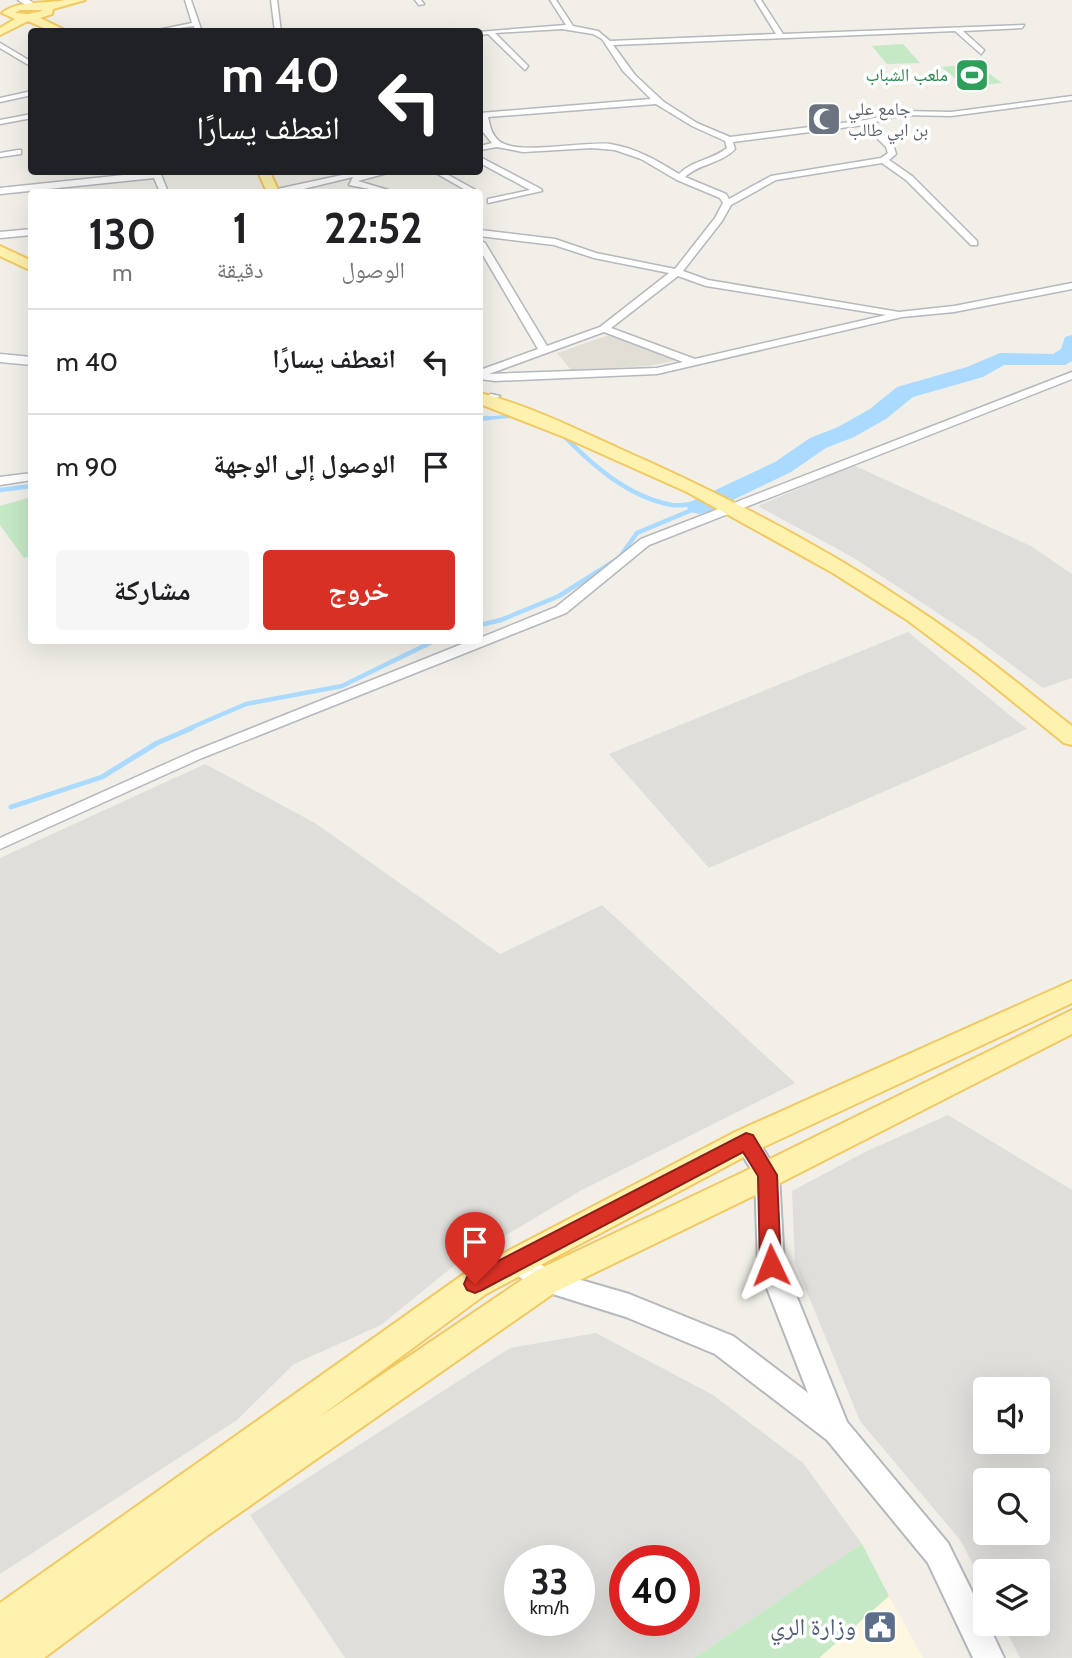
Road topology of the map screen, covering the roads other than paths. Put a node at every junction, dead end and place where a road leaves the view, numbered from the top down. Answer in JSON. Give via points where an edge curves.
{"nodes":[{"id":1,"x":58,"y":0,"type":"edge"},
{"id":2,"x":80,"y":0,"type":"edge"},
{"id":3,"x":188,"y":0,"type":"edge"},
{"id":4,"x":274,"y":0,"type":"edge"},
{"id":5,"x":553,"y":0,"type":"edge"},
{"id":6,"x":758,"y":0,"type":"edge"},
{"id":7,"x":27,"y":3,"type":"edge"},
{"id":8,"x":4,"y":16,"type":"edge"},
{"id":9,"x":27,"y":17,"type":"junction"},
{"id":10,"x":61,"y":18,"type":"edge"},
{"id":11,"x":46,"y":26,"type":"junction"},
{"id":12,"x":1022,"y":26,"type":"dead end"},
{"id":13,"x":34,"y":28,"type":"edge"},
{"id":14,"x":198,"y":28,"type":"edge"},
{"id":15,"x":278,"y":28,"type":"edge"},
{"id":16,"x":28,"y":29,"type":"edge"},
{"id":17,"x":572,"y":29,"type":"junction"},
{"id":18,"x":956,"y":29,"type":"junction"},
{"id":19,"x":490,"y":32,"type":"junction"},
{"id":20,"x":483,"y":33,"type":"edge"},
{"id":21,"x":0,"y":34,"type":"edge"},
{"id":22,"x":781,"y":36,"type":"junction"},
{"id":23,"x":610,"y":43,"type":"junction"},
{"id":24,"x":0,"y":45,"type":"edge"},
{"id":25,"x":981,"y":51,"type":"dead end"},
{"id":26,"x":28,"y":62,"type":"edge"},
{"id":27,"x":525,"y":68,"type":"dead end"},
{"id":28,"x":9,"y":91,"type":"dead end"},
{"id":29,"x":26,"y":96,"type":"edge"},
{"id":30,"x":1072,"y":98,"type":"edge"},
{"id":31,"x":0,"y":100,"type":"edge"},
{"id":32,"x":659,"y":101,"type":"junction"},
{"id":33,"x":483,"y":115,"type":"edge"},
{"id":34,"x":28,"y":117,"type":"edge"},
{"id":35,"x":483,"y":118,"type":"edge"},
{"id":36,"x":0,"y":122,"type":"edge"},
{"id":37,"x":866,"y":122,"type":"junction"},
{"id":38,"x":487,"y":132,"type":"junction"},
{"id":39,"x":483,"y":136,"type":"edge"},
{"id":40,"x":729,"y":140,"type":"junction"},
{"id":41,"x":497,"y":144,"type":"junction"},
{"id":42,"x":483,"y":147,"type":"edge"},
{"id":43,"x":18,"y":152,"type":"dead end"},
{"id":44,"x":0,"y":155,"type":"edge"},
{"id":45,"x":884,"y":160,"type":"junction"},
{"id":46,"x":483,"y":162,"type":"edge"},
{"id":47,"x":110,"y":175,"type":"edge"},
{"id":48,"x":352,"y":175,"type":"edge"},
{"id":49,"x":375,"y":175,"type":"edge"},
{"id":50,"x":443,"y":175,"type":"edge"},
{"id":51,"x":87,"y":176,"type":"edge"},
{"id":52,"x":680,"y":178,"type":"junction"},
{"id":53,"x":319,"y":183,"type":"junction"},
{"id":54,"x":342,"y":183,"type":"junction"},
{"id":55,"x":288,"y":189,"type":"edge"},
{"id":56,"x":382,"y":189,"type":"edge"},
{"id":57,"x":468,"y":189,"type":"edge"},
{"id":58,"x":0,"y":191,"type":"edge"},
{"id":59,"x":483,"y":197,"type":"edge"},
{"id":60,"x":491,"y":201,"type":"junction"},
{"id":61,"x":483,"y":202,"type":"edge"},
{"id":62,"x":727,"y":203,"type":"junction"},
{"id":63,"x":28,"y":232,"type":"edge"},
{"id":64,"x":483,"y":233,"type":"edge"},
{"id":65,"x":0,"y":235,"type":"edge"},
{"id":66,"x":974,"y":243,"type":"dead end"},
{"id":67,"x":483,"y":248,"type":"edge"},
{"id":68,"x":0,"y":250,"type":"edge"},
{"id":69,"x":0,"y":260,"type":"edge"},
{"id":70,"x":28,"y":265,"type":"edge"},
{"id":71,"x":677,"y":272,"type":"junction"},
{"id":72,"x":28,"y":274,"type":"edge"},
{"id":73,"x":1072,"y":286,"type":"edge"},
{"id":74,"x":902,"y":314,"type":"junction"},
{"id":75,"x":604,"y":330,"type":"junction"},
{"id":76,"x":545,"y":352,"type":"junction"},
{"id":77,"x":0,"y":358,"type":"edge"},
{"id":78,"x":28,"y":361,"type":"edge"},
{"id":79,"x":696,"y":363,"type":"junction"},
{"id":80,"x":483,"y":374,"type":"edge"},
{"id":81,"x":1072,"y":375,"type":"edge"},
{"id":82,"x":483,"y":376,"type":"edge"},
{"id":83,"x":484,"y":398,"type":"edge"},
{"id":84,"x":28,"y":477,"type":"edge"},
{"id":85,"x":0,"y":481,"type":"edge"},
{"id":86,"x":735,"y":507,"type":"junction"},
{"id":87,"x":483,"y":641,"type":"edge"},
{"id":88,"x":476,"y":644,"type":"edge"},
{"id":89,"x":992,"y":666,"type":"junction"},
{"id":90,"x":1072,"y":723,"type":"edge"},
{"id":91,"x":1072,"y":738,"type":"edge"},
{"id":92,"x":8,"y":836,"type":"edge"},
{"id":93,"x":0,"y":844,"type":"edge"},
{"id":94,"x":1072,"y":991,"type":"edge"},
{"id":95,"x":1072,"y":1021,"type":"edge"},
{"id":96,"x":746,"y":1141,"type":"junction"},
{"id":97,"x":767,"y":1175,"type":"junction"},
{"id":98,"x":517,"y":1261,"type":"junction"},
{"id":99,"x":546,"y":1281,"type":"junction"},
{"id":100,"x":837,"y":1431,"type":"junction"},
{"id":101,"x":0,"y":1626,"type":"edge"},
{"id":102,"x":12,"y":1658,"type":"edge"},
{"id":103,"x":989,"y":1658,"type":"edge"}],
"edges":[{"from":1,"to":7,"type":"main road"},
{"from":2,"to":10,"type":"main road"},
{"from":3,"to":14,"type":"street"},
{"from":4,"to":15,"type":"street"},
{"from":5,"to":17,"type":"street"},
{"from":6,"to":22,"type":"street"},
{"from":7,"to":8,"type":"main road"},
{"from":7,"to":10,"type":"main road"},
{"from":8,"to":9,"type":"main road"},
{"from":9,"to":10,"type":"main road"},
{"from":9,"to":11,"type":"main road"},
{"from":9,"to":21,"type":"main road"},
{"from":10,"to":11,"type":"main road"},
{"from":11,"to":13,"type":"main road"},
{"from":12,"to":18,"type":"street"},
{"from":16,"to":21,"type":"main road"},
{"from":17,"to":19,"type":"street"},
{"from":17,"to":23,"type":"street","via":[[587,30]]},
{"from":18,"to":22,"type":"street"},
{"from":18,"to":25,"type":"street"},
{"from":19,"to":20,"type":"street"},
{"from":19,"to":27,"type":"street"},
{"from":22,"to":23,"type":"street"},
{"from":23,"to":32,"type":"street","via":[[614,55]]},
{"from":24,"to":26,"type":"street"},
{"from":28,"to":29,"type":"street"},
{"from":29,"to":31,"type":"street"},
{"from":30,"to":37,"type":"street","via":[[951,114],[902,113]]},
{"from":32,"to":33,"type":"street"},
{"from":32,"to":40,"type":"street"},
{"from":34,"to":36,"type":"street"},
{"from":35,"to":38,"type":"street"},
{"from":37,"to":40,"type":"street"},
{"from":37,"to":45,"type":"street","via":[[890,146],[892,154]]},
{"from":38,"to":39,"type":"street"},
{"from":38,"to":41,"type":"street"},
{"from":40,"to":52,"type":"street","via":[[731,149],[725,156],[688,167]]},
{"from":41,"to":42,"type":"street"},
{"from":41,"to":52,"type":"street","via":[[509,149],[582,145],[626,149]]},
{"from":43,"to":44,"type":"street"},
{"from":45,"to":62,"type":"street","via":[[775,178]]},
{"from":45,"to":66,"type":"street","via":[[909,178]]},
{"from":46,"to":60,"type":"street","via":[[538,191]]},
{"from":47,"to":51,"type":"street"},
{"from":48,"to":53,"type":"street"},
{"from":49,"to":54,"type":"street"},
{"from":50,"to":57,"type":"street"},
{"from":51,"to":58,"type":"street"},
{"from":52,"to":62,"type":"street","via":[[723,196]]},
{"from":53,"to":54,"type":"street"},
{"from":53,"to":55,"type":"street"},
{"from":54,"to":56,"type":"street"},
{"from":59,"to":60,"type":"street"},
{"from":60,"to":61,"type":"street"},
{"from":62,"to":71,"type":"street"},
{"from":63,"to":65,"type":"street"},
{"from":64,"to":71,"type":"street","via":[[555,242]]},
{"from":67,"to":76,"type":"street"},
{"from":68,"to":70,"type":"main road"},
{"from":69,"to":72,"type":"main road"},
{"from":71,"to":74,"type":"street","via":[[706,283]]},
{"from":71,"to":75,"type":"street"},
{"from":73,"to":74,"type":"street","via":[[954,309]]},
{"from":74,"to":79,"type":"street"},
{"from":75,"to":76,"type":"street"},
{"from":75,"to":79,"type":"street"},
{"from":76,"to":80,"type":"street"},
{"from":77,"to":78,"type":"main road"},
{"from":79,"to":82,"type":"street","via":[[657,371]]},
{"from":81,"to":86,"type":"street"},
{"from":83,"to":86,"type":"main road","via":[[699,486]]},
{"from":84,"to":85,"type":"street"},
{"from":86,"to":87,"type":"street","via":[[645,542],[561,610]]},
{"from":86,"to":89,"type":"main road","via":[[846,567]]},
{"from":88,"to":92,"type":"street"},
{"from":89,"to":90,"type":"main road"},
{"from":89,"to":91,"type":"main road"},
{"from":92,"to":93,"type":"street"},
{"from":94,"to":96,"type":"main road"},
{"from":95,"to":97,"type":"main road"},
{"from":96,"to":97,"type":"street"},
{"from":96,"to":98,"type":"main road"},
{"from":97,"to":99,"type":"main road"},
{"from":97,"to":100,"type":"street","via":[[771,1265]]},
{"from":98,"to":99,"type":"street"},
{"from":98,"to":101,"type":"main road","via":[[475,1284]]},
{"from":99,"to":100,"type":"street","via":[[629,1306],[724,1345]]},
{"from":99,"to":102,"type":"main road","via":[[195,1522]]},
{"from":100,"to":103,"type":"street","via":[[938,1553]]}]}
